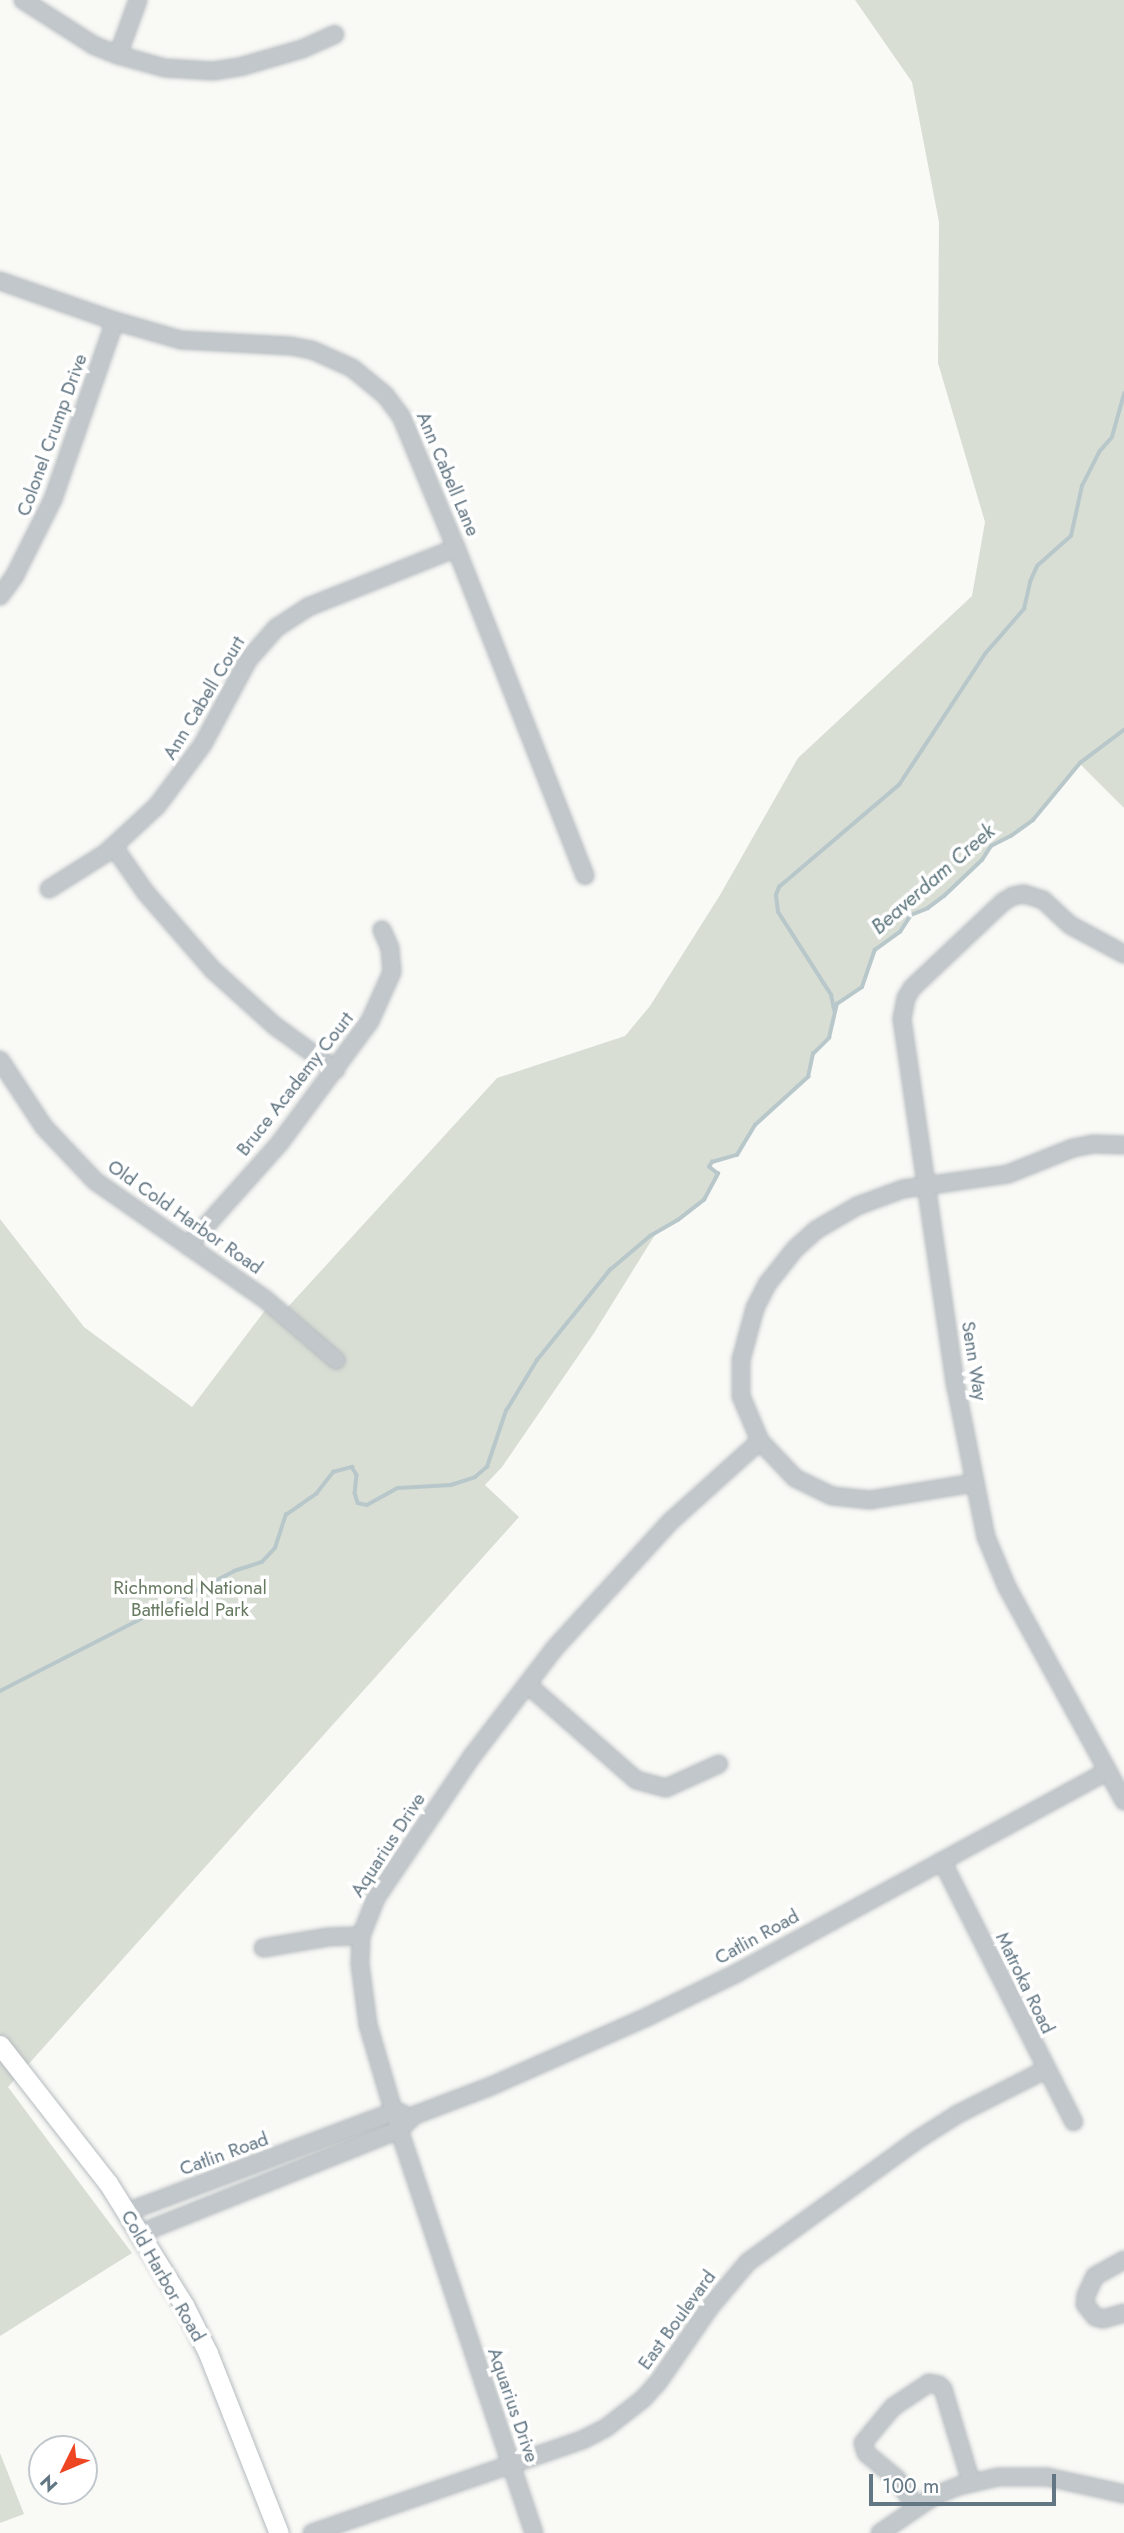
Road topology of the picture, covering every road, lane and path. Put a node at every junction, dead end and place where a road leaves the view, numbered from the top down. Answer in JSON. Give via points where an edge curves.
{"nodes":[{"id":1,"x":23,"y":0,"type":"edge"},
{"id":2,"x":138,"y":0,"type":"edge"},
{"id":3,"x":335,"y":34,"type":"dead end"},
{"id":4,"x":118,"y":55,"type":"junction"},
{"id":5,"x":0,"y":281,"type":"edge"},
{"id":6,"x":115,"y":321,"type":"junction"},
{"id":7,"x":456,"y":548,"type":"junction"},
{"id":8,"x":0,"y":596,"type":"edge"},
{"id":9,"x":114,"y":847,"type":"junction"},
{"id":10,"x":585,"y":875,"type":"dead end"},
{"id":11,"x":49,"y":889,"type":"dead end"},
{"id":12,"x":382,"y":930,"type":"dead end"},
{"id":13,"x":1124,"y":954,"type":"edge"},
{"id":14,"x":0,"y":1060,"type":"edge"},
{"id":15,"x":336,"y":1070,"type":"junction"},
{"id":16,"x":1124,"y":1145,"type":"edge"},
{"id":17,"x":927,"y":1187,"type":"junction"},
{"id":18,"x":188,"y":1246,"type":"junction"},
{"id":19,"x":336,"y":1360,"type":"dead end"},
{"id":20,"x":760,"y":1441,"type":"junction"},
{"id":21,"x":974,"y":1483,"type":"junction"},
{"id":22,"x":528,"y":1685,"type":"junction"},
{"id":23,"x":719,"y":1765,"type":"dead end"},
{"id":24,"x":1107,"y":1771,"type":"junction"},
{"id":25,"x":1124,"y":1801,"type":"edge"},
{"id":26,"x":942,"y":1861,"type":"junction"},
{"id":27,"x":361,"y":1937,"type":"junction"},
{"id":28,"x":263,"y":1948,"type":"dead end"},
{"id":29,"x":0,"y":2045,"type":"edge"},
{"id":30,"x":1045,"y":2070,"type":"junction"},
{"id":31,"x":393,"y":2112,"type":"junction"},
{"id":32,"x":415,"y":2115,"type":"junction"},
{"id":33,"x":1074,"y":2122,"type":"dead end"},
{"id":34,"x":398,"y":2130,"type":"junction"},
{"id":35,"x":127,"y":2212,"type":"junction"},
{"id":36,"x":141,"y":2233,"type":"junction"},
{"id":37,"x":1124,"y":2260,"type":"edge"},
{"id":38,"x":1124,"y":2313,"type":"edge"},
{"id":39,"x":511,"y":2465,"type":"junction"},
{"id":40,"x":971,"y":2482,"type":"junction"},
{"id":41,"x":1124,"y":2494,"type":"edge"},
{"id":42,"x":915,"y":2506,"type":"junction"},
{"id":43,"x":279,"y":2533,"type":"edge"},
{"id":44,"x":312,"y":2533,"type":"edge"},
{"id":45,"x":534,"y":2533,"type":"edge"},
{"id":46,"x":880,"y":2533,"type":"edge"}],
"edges":[{"from":1,"to":4,"type":"street","via":[[74,34]]},
{"from":2,"to":4,"type":"street"},
{"from":3,"to":4,"type":"street","via":[[273,59],[213,71],[165,68]]},
{"from":5,"to":6,"type":"street","name":"Ann Cabell Lane"},
{"from":6,"to":7,"type":"street","name":"Ann Cabell Lane","via":[[205,343],[312,350],[352,368],[401,415]]},
{"from":6,"to":8,"type":"street","name":"Colonel Crump Drive","via":[[53,499],[16,575]]},
{"from":7,"to":9,"type":"street","name":"Ann Cabell Court","via":[[308,607],[276,628],[248,660],[181,776]]},
{"from":7,"to":10,"type":"street","name":"Ann Cabell Lane"},
{"from":9,"to":11,"type":"street","name":"Ann Cabell Court"},
{"from":9,"to":15,"type":"street","via":[[146,893],[213,970],[275,1026]]},
{"from":12,"to":15,"type":"street","name":"Bruce Academy Court","via":[[392,955],[390,979],[370,1021]]},
{"from":13,"to":17,"type":"street","name":"Senn Way","via":[[1070,925],[1043,900],[1024,894],[1003,902],[912,988],[903,1010]]},
{"from":14,"to":18,"type":"street","name":"Old Cold Harbor Road","via":[[44,1127],[86,1172]]},
{"from":15,"to":18,"type":"street","name":"Bruce Academy Court","via":[[279,1144]]},
{"from":16,"to":17,"type":"street","via":[[1073,1148],[1008,1174]]},
{"from":17,"to":20,"type":"street","via":[[880,1197],[835,1216],[794,1249],[768,1283],[747,1331],[740,1378],[746,1414]]},
{"from":17,"to":21,"type":"street","name":"Senn Way"},
{"from":18,"to":19,"type":"street","name":"Old Cold Harbor Road","via":[[265,1299]]},
{"from":20,"to":21,"type":"street","via":[[795,1478],[832,1496],[870,1500]]},
{"from":20,"to":22,"type":"street","name":"Aquarius Drive","via":[[671,1521],[554,1649]]},
{"from":21,"to":24,"type":"street","name":"Senn Way","via":[[995,1563]]},
{"from":22,"to":23,"type":"street","via":[[636,1780],[666,1787]]},
{"from":22,"to":27,"type":"street","name":"Aquarius Drive","via":[[473,1755],[376,1898]]},
{"from":24,"to":25,"type":"street","name":"Senn Way"},
{"from":24,"to":26,"type":"street","name":"Catlin Road"},
{"from":26,"to":30,"type":"street","name":"Matroka Road"},
{"from":26,"to":32,"type":"street","name":"Catlin Road","via":[[649,2016]]},
{"from":27,"to":28,"type":"street","via":[[328,1937]]},
{"from":27,"to":31,"type":"street","name":"Aquarius Drive","via":[[362,1995]]},
{"from":29,"to":35,"type":"main road","name":"Cold Harbor Road"},
{"from":30,"to":33,"type":"street","name":"Matroka Road"},
{"from":30,"to":39,"type":"street","name":"East Boulevard","via":[[917,2140],[748,2262],[710,2306],[659,2381],[626,2414],[582,2440]]},
{"from":31,"to":32,"type":"street","name":"Catlin Road"},
{"from":31,"to":34,"type":"street","name":"Aquarius Drive"},
{"from":31,"to":35,"type":"street","name":"Catlin Road"},
{"from":32,"to":34,"type":"street","name":"Catlin Road"},
{"from":34,"to":36,"type":"street","name":"Catlin Road"},
{"from":34,"to":39,"type":"street","name":"Aquarius Drive"},
{"from":35,"to":36,"type":"main road","name":"Cold Harbor Road"},
{"from":36,"to":43,"type":"main road","name":"Cold Harbor Road","via":[[208,2353]]},
{"from":37,"to":38,"type":"street","via":[[1095,2277],[1085,2304],[1095,2317],[1103,2319]]},
{"from":39,"to":44,"type":"street","name":"East Boulevard"},
{"from":39,"to":45,"type":"street","name":"Aquarius Drive"},
{"from":40,"to":41,"type":"street","via":[[1047,2477]]},
{"from":40,"to":42,"type":"street"},
{"from":40,"to":42,"type":"street","via":[[943,2389],[929,2383],[893,2407],[863,2443],[866,2453],[897,2479]]},
{"from":42,"to":46,"type":"street"}]}
